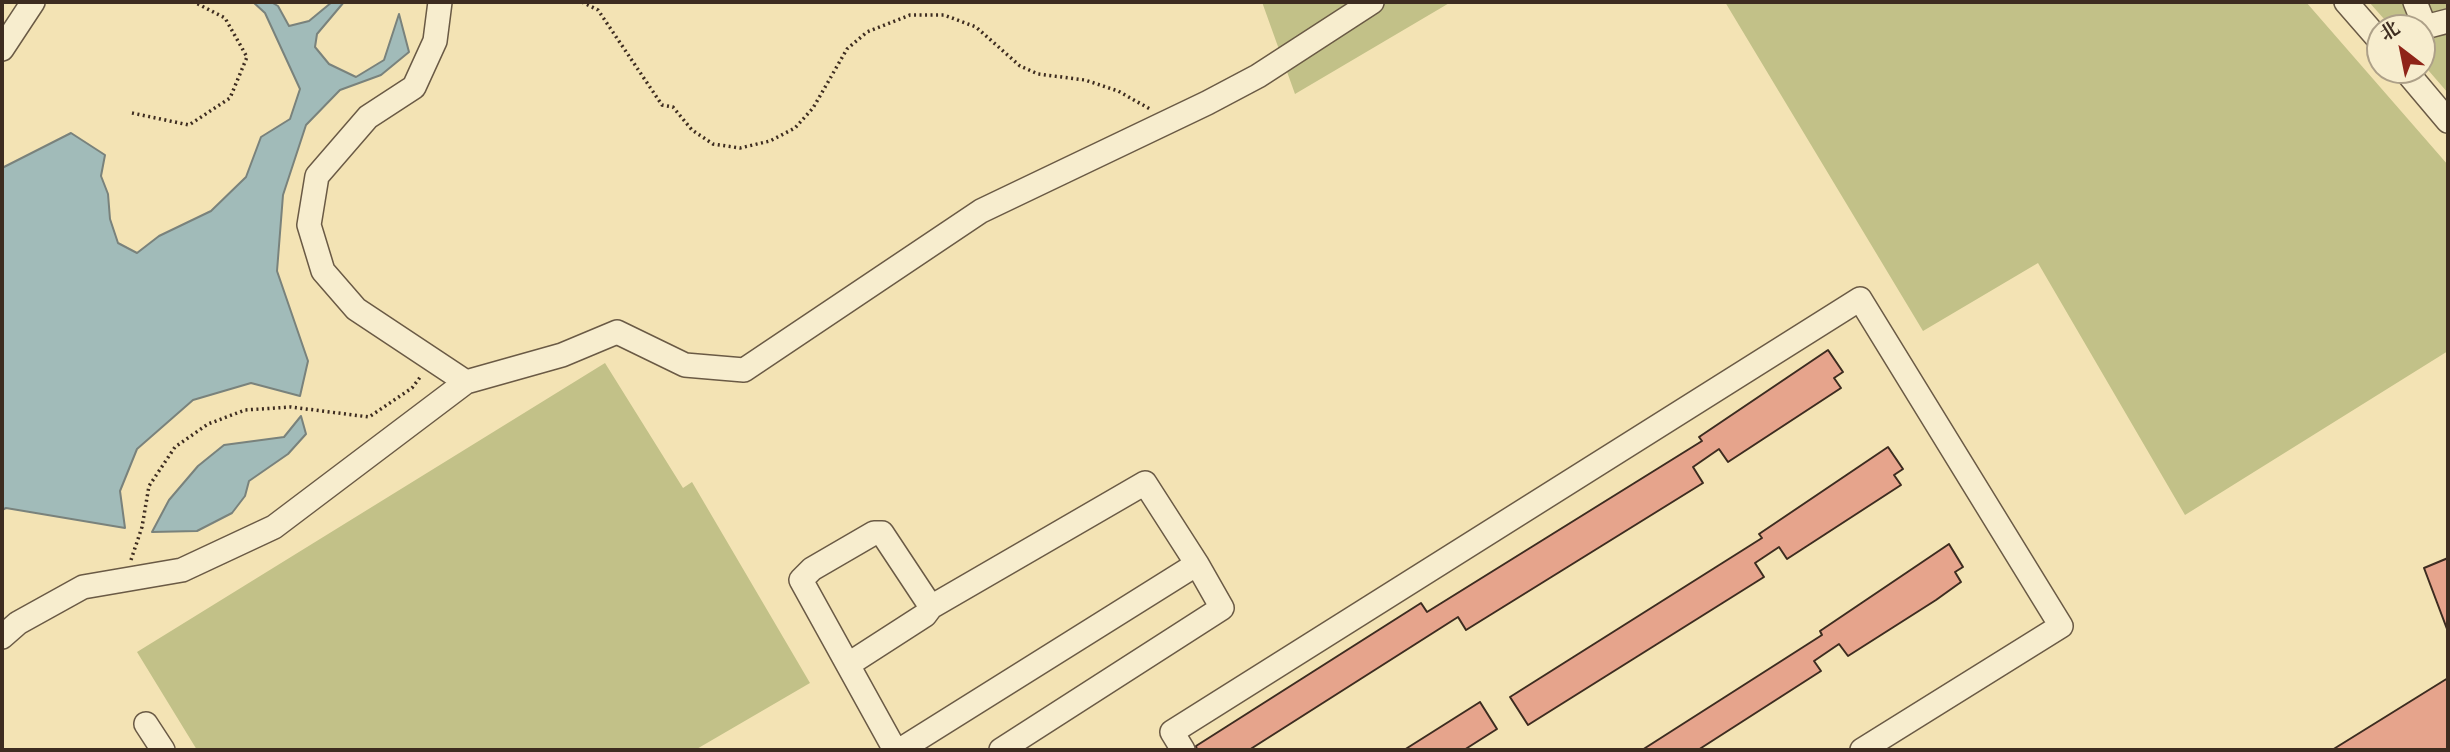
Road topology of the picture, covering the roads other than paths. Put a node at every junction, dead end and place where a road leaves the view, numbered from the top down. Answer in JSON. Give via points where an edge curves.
{"nodes":[{"id":1,"x":33,"y":2,"type":"edge"},
{"id":2,"x":440,"y":2,"type":"edge"},
{"id":3,"x":1372,"y":2,"type":"edge"},
{"id":4,"x":2346,"y":2,"type":"edge"},
{"id":5,"x":2415,"y":2,"type":"edge"},
{"id":6,"x":2448,"y":21,"type":"edge"},
{"id":7,"x":2366,"y":25,"type":"edge"},
{"id":8,"x":2,"y":48,"type":"edge"},
{"id":9,"x":2417,"y":84,"type":"edge"},
{"id":10,"x":2448,"y":121,"type":"edge"},
{"id":11,"x":466,"y":382,"type":"junction"},
{"id":12,"x":1197,"y":564,"type":"junction"},
{"id":13,"x":931,"y":607,"type":"junction"},
{"id":14,"x":2,"y":637,"type":"edge"},
{"id":15,"x":849,"y":664,"type":"junction"},
{"id":16,"x":146,"y":724,"type":"dead end"},
{"id":17,"x":163,"y":750,"type":"edge"},
{"id":18,"x":897,"y":750,"type":"edge"},
{"id":19,"x":1001,"y":750,"type":"edge"},
{"id":20,"x":1184,"y":750,"type":"edge"},
{"id":21,"x":1862,"y":750,"type":"edge"}],
"edges":[{"from":1,"to":8,"type":"street"},
{"from":2,"to":11,"type":"street","via":[[435,41],[414,87],[368,117],[317,176],[309,225],[323,271],[356,309]]},
{"from":3,"to":11,"type":"street","via":[[1258,76],[981,211],[744,370],[685,366],[617,332],[562,355]]},
{"from":4,"to":7,"type":"street"},
{"from":5,"to":6,"type":"street","via":[[2425,27]]},
{"from":9,"to":10,"type":"street"},
{"from":11,"to":14,"type":"street","via":[[274,527],[182,570],[83,587],[18,623]]},
{"from":12,"to":13,"type":"street","via":[[1145,483]]},
{"from":12,"to":18,"type":"street"},
{"from":12,"to":19,"type":"street","via":[[1222,608]]},
{"from":13,"to":15,"type":"street"},
{"from":13,"to":15,"type":"street","via":[[883,533],[874,533],[812,569],[801,580]]},
{"from":15,"to":18,"type":"street"},
{"from":16,"to":17,"type":"street"},
{"from":20,"to":21,"type":"street","via":[[1172,732],[1860,299],[2062,626]]}]}
